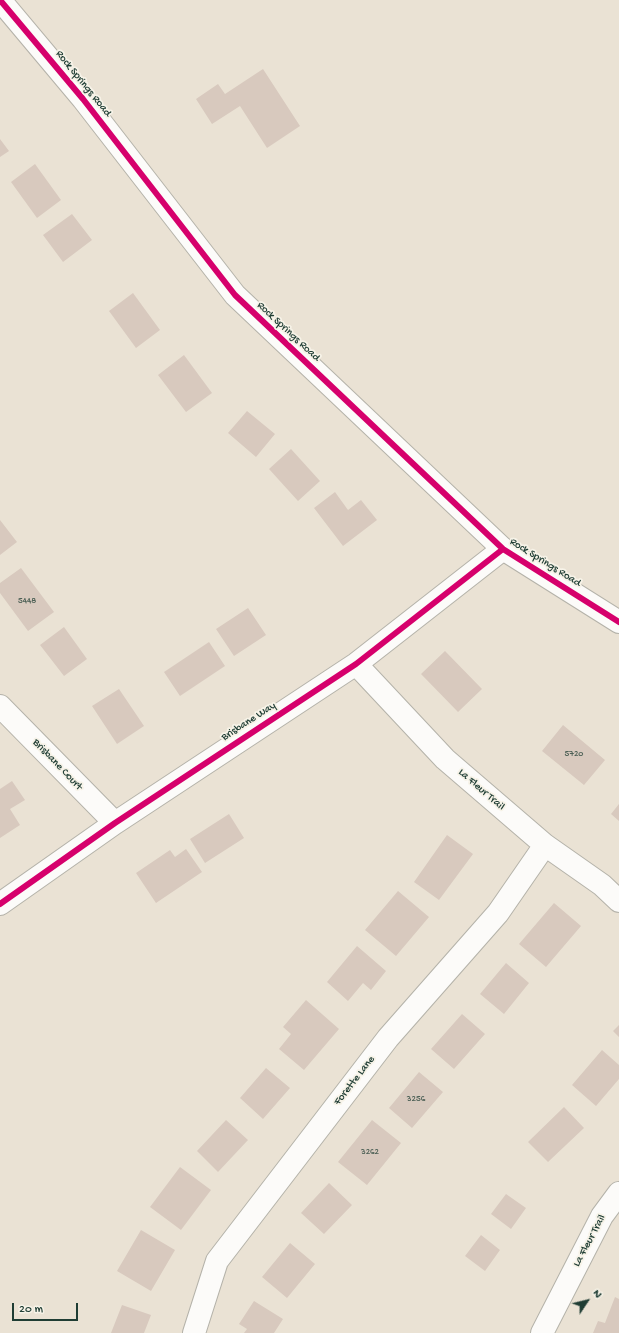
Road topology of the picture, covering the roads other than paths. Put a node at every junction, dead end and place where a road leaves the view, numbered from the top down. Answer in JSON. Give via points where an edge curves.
{"nodes":[{"id":1,"x":0,"y":0,"type":"edge"},
{"id":2,"x":503,"y":549,"type":"junction"},
{"id":3,"x":619,"y":622,"type":"edge"},
{"id":4,"x":356,"y":664,"type":"junction"},
{"id":5,"x":0,"y":706,"type":"edge"},
{"id":6,"x":115,"y":823,"type":"junction"},
{"id":7,"x":545,"y":845,"type":"junction"},
{"id":8,"x":619,"y":900,"type":"edge"},
{"id":9,"x":0,"y":904,"type":"edge"},
{"id":10,"x":619,"y":1194,"type":"edge"},
{"id":11,"x":194,"y":1333,"type":"edge"},
{"id":12,"x":542,"y":1333,"type":"edge"}],
"edges":[{"from":1,"to":2,"type":"street","name":"Rock Springs Road","via":[[83,99],[235,295]]},
{"from":2,"to":3,"type":"street","name":"Rock Springs Road"},
{"from":2,"to":4,"type":"street","name":"Brisbane Way"},
{"from":4,"to":6,"type":"street","name":"Brisbane Way"},
{"from":4,"to":7,"type":"street","name":"La Fleur Trail","via":[[445,759]]},
{"from":5,"to":6,"type":"street","name":"Brisbane Court"},
{"from":6,"to":9,"type":"street","name":"Brisbane Way"},
{"from":7,"to":8,"type":"street","name":"La Fleur Trail","via":[[602,884]]},
{"from":7,"to":11,"type":"street","name":"Forette Lane","via":[[498,913],[388,1038],[217,1260]]},
{"from":10,"to":12,"type":"street","name":"La Fleur Trail","via":[[602,1216]]}]}
